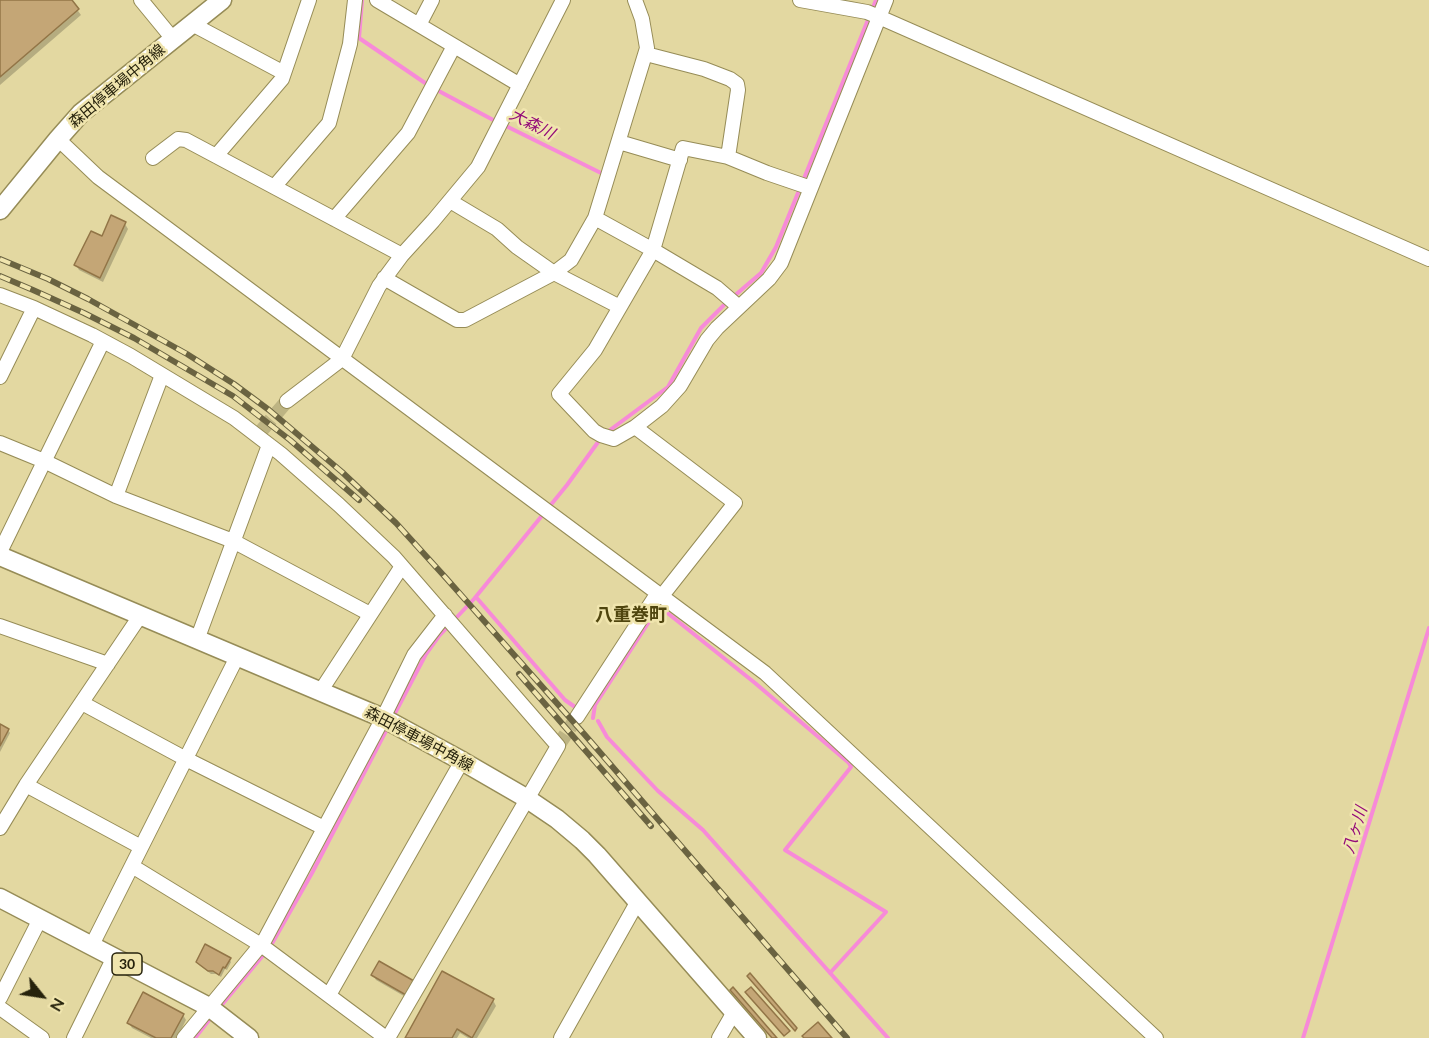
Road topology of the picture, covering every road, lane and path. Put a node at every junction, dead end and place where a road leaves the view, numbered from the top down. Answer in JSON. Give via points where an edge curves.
{"nodes":[{"id":1,"x":141,"y":0,"type":"edge"},
{"id":2,"x":222,"y":0,"type":"edge"},
{"id":3,"x":309,"y":0,"type":"edge"},
{"id":4,"x":354,"y":0,"type":"edge"},
{"id":5,"x":377,"y":0,"type":"edge"},
{"id":6,"x":432,"y":0,"type":"edge"},
{"id":7,"x":562,"y":0,"type":"edge"},
{"id":8,"x":635,"y":0,"type":"edge"},
{"id":9,"x":800,"y":0,"type":"edge"},
{"id":10,"x":886,"y":0,"type":"edge"},
{"id":11,"x":874,"y":15,"type":"junction"},
{"id":12,"x":192,"y":24,"type":"junction"},
{"id":13,"x":419,"y":25,"type":"junction"},
{"id":14,"x":173,"y":39,"type":"junction"},
{"id":15,"x":454,"y":46,"type":"junction"},
{"id":16,"x":646,"y":54,"type":"junction"},
{"id":17,"x":284,"y":73,"type":"junction"},
{"id":18,"x":520,"y":85,"type":"junction"},
{"id":19,"x":58,"y":139,"type":"junction"},
{"id":20,"x":619,"y":142,"type":"junction"},
{"id":21,"x":216,"y":156,"type":"junction"},
{"id":22,"x":728,"y":157,"type":"junction"},
{"id":23,"x":153,"y":158,"type":"dead end"},
{"id":24,"x":680,"y":160,"type":"junction"},
{"id":25,"x":805,"y":186,"type":"junction"},
{"id":26,"x":274,"y":187,"type":"junction"},
{"id":27,"x":450,"y":201,"type":"junction"},
{"id":28,"x":0,"y":210,"type":"edge"},
{"id":29,"x":595,"y":218,"type":"junction"},
{"id":30,"x":334,"y":219,"type":"junction"},
{"id":31,"x":653,"y":250,"type":"junction"},
{"id":32,"x":402,"y":255,"type":"junction"},
{"id":33,"x":1429,"y":259,"type":"edge"},
{"id":34,"x":554,"y":273,"type":"junction"},
{"id":35,"x":384,"y":279,"type":"junction"},
{"id":36,"x":0,"y":295,"type":"edge"},
{"id":37,"x":734,"y":302,"type":"junction"},
{"id":38,"x":620,"y":307,"type":"junction"},
{"id":39,"x":34,"y":308,"type":"junction"},
{"id":40,"x":103,"y":341,"type":"junction"},
{"id":41,"x":342,"y":359,"type":"junction"},
{"id":42,"x":162,"y":375,"type":"junction"},
{"id":43,"x":0,"y":377,"type":"edge"},
{"id":44,"x":287,"y":401,"type":"tunnel mouth"},
{"id":45,"x":635,"y":427,"type":"junction"},
{"id":46,"x":0,"y":443,"type":"edge"},
{"id":47,"x":269,"y":445,"type":"junction"},
{"id":48,"x":44,"y":461,"type":"junction"},
{"id":49,"x":116,"y":496,"type":"junction"},
{"id":50,"x":234,"y":541,"type":"junction"},
{"id":51,"x":1,"y":556,"type":"edge"},
{"id":52,"x":402,"y":566,"type":"junction"},
{"id":53,"x":659,"y":595,"type":"junction"},
{"id":54,"x":370,"y":614,"type":"junction"},
{"id":55,"x":445,"y":615,"type":"junction"},
{"id":56,"x":140,"y":616,"type":"junction"},
{"id":57,"x":0,"y":626,"type":"edge"},
{"id":58,"x":197,"y":640,"type":"junction"},
{"id":59,"x":237,"y":657,"type":"junction"},
{"id":60,"x":108,"y":664,"type":"junction"},
{"id":61,"x":320,"y":692,"type":"junction"},
{"id":62,"x":82,"y":703,"type":"junction"},
{"id":63,"x":577,"y":717,"type":"tunnel mouth"},
{"id":64,"x":389,"y":721,"type":"junction"},
{"id":65,"x":186,"y":759,"type":"junction"},
{"id":66,"x":462,"y":761,"type":"junction"},
{"id":67,"x":26,"y":785,"type":"junction"},
{"id":68,"x":526,"y":798,"type":"junction"},
{"id":69,"x":0,"y":828,"type":"edge"},
{"id":70,"x":324,"y":828,"type":"junction"},
{"id":71,"x":141,"y":847,"type":"junction"},
{"id":72,"x":132,"y":866,"type":"junction"},
{"id":73,"x":0,"y":898,"type":"edge"},
{"id":74,"x":638,"y":901,"type":"junction"},
{"id":75,"x":40,"y":919,"type":"junction"},
{"id":76,"x":92,"y":945,"type":"junction"},
{"id":77,"x":261,"y":945,"type":"junction"},
{"id":78,"x":114,"y":957,"type":"junction"},
{"id":79,"x":329,"y":995,"type":"junction"},
{"id":80,"x":0,"y":998,"type":"edge"},
{"id":81,"x":209,"y":1007,"type":"junction"},
{"id":82,"x":0,"y":1008,"type":"edge"},
{"id":83,"x":734,"y":1011,"type":"junction"},
{"id":84,"x":42,"y":1038,"type":"edge"},
{"id":85,"x":74,"y":1038,"type":"edge"},
{"id":86,"x":184,"y":1038,"type":"edge"},
{"id":87,"x":249,"y":1038,"type":"edge"},
{"id":88,"x":387,"y":1038,"type":"edge"},
{"id":89,"x":561,"y":1038,"type":"edge"},
{"id":90,"x":719,"y":1038,"type":"edge"},
{"id":91,"x":757,"y":1038,"type":"edge"},
{"id":92,"x":1156,"y":1038,"type":"edge"}],
"edges":[{"from":1,"to":14,"type":"street"},
{"from":2,"to":12,"type":"main road","name":"森田停車場中角線"},
{"from":3,"to":17,"type":"street"},
{"from":4,"to":26,"type":"street","via":[[350,44],[329,123]]},
{"from":5,"to":13,"type":"street"},
{"from":6,"to":13,"type":"street"},
{"from":7,"to":18,"type":"street"},
{"from":8,"to":16,"type":"street","via":[[642,19]]},
{"from":9,"to":11,"type":"street"},
{"from":10,"to":11,"type":"street"},
{"from":11,"to":25,"type":"street"},
{"from":11,"to":33,"type":"street"},
{"from":12,"to":14,"type":"main road","name":"森田停車場中角線"},
{"from":12,"to":17,"type":"street"},
{"from":13,"to":15,"type":"street"},
{"from":14,"to":19,"type":"main road","name":"森田停車場中角線","via":[[81,113]]},
{"from":15,"to":18,"type":"street"},
{"from":15,"to":30,"type":"street","via":[[408,133]]},
{"from":16,"to":20,"type":"street"},
{"from":16,"to":22,"type":"street","via":[[704,69],[737,84]]},
{"from":17,"to":21,"type":"street"},
{"from":18,"to":27,"type":"street","via":[[478,167]]},
{"from":19,"to":28,"type":"main road","name":"森田停車場中角線"},
{"from":19,"to":41,"type":"street","via":[[98,177]]},
{"from":20,"to":24,"type":"street"},
{"from":20,"to":29,"type":"street"},
{"from":21,"to":23,"type":"street","via":[[178,139]]},
{"from":21,"to":26,"type":"street"},
{"from":22,"to":24,"type":"street","via":[[684,148]]},
{"from":22,"to":25,"type":"street"},
{"from":24,"to":31,"type":"street"},
{"from":25,"to":37,"type":"street","via":[[781,263],[769,279]]},
{"from":26,"to":30,"type":"street"},
{"from":27,"to":32,"type":"street"},
{"from":27,"to":34,"type":"street","via":[[497,229]]},
{"from":29,"to":31,"type":"street"},
{"from":29,"to":34,"type":"street","via":[[571,260]]},
{"from":30,"to":32,"type":"street"},
{"from":31,"to":37,"type":"street"},
{"from":31,"to":38,"type":"street"},
{"from":32,"to":35,"type":"street"},
{"from":34,"to":35,"type":"street","via":[[465,320],[457,320]]},
{"from":34,"to":38,"type":"street"},
{"from":35,"to":41,"type":"street"},
{"from":36,"to":39,"type":"street"},
{"from":37,"to":45,"type":"street","via":[[680,386]]},
{"from":38,"to":45,"type":"street","via":[[595,350],[559,394],[605,436],[614,439]]},
{"from":39,"to":40,"type":"street"},
{"from":39,"to":43,"type":"street"},
{"from":40,"to":42,"type":"street"},
{"from":40,"to":48,"type":"street"},
{"from":41,"to":44,"type":"street"},
{"from":41,"to":53,"type":"street"},
{"from":42,"to":47,"type":"street","via":[[260,433]]},
{"from":42,"to":49,"type":"street"},
{"from":45,"to":53,"type":"street","via":[[735,503]]},
{"from":46,"to":48,"type":"street"},
{"from":47,"to":50,"type":"street"},
{"from":47,"to":52,"type":"street"},
{"from":48,"to":49,"type":"street"},
{"from":48,"to":51,"type":"street"},
{"from":49,"to":50,"type":"street"},
{"from":50,"to":54,"type":"street"},
{"from":50,"to":58,"type":"street"},
{"from":51,"to":56,"type":"main road","name":"森田停車場中角線"},
{"from":52,"to":54,"type":"street"},
{"from":52,"to":55,"type":"street"},
{"from":53,"to":63,"type":"street"},
{"from":53,"to":92,"type":"street","via":[[765,673]]},
{"from":54,"to":61,"type":"street"},
{"from":55,"to":64,"type":"street","via":[[414,655]]},
{"from":55,"to":68,"type":"street","via":[[558,746]]},
{"from":56,"to":58,"type":"main road","name":"森田停車場中角線"},
{"from":56,"to":60,"type":"street"},
{"from":57,"to":60,"type":"street"},
{"from":58,"to":59,"type":"main road","name":"森田停車場中角線"},
{"from":59,"to":61,"type":"main road","name":"森田停車場中角線"},
{"from":59,"to":65,"type":"street"},
{"from":60,"to":62,"type":"street"},
{"from":61,"to":64,"type":"main road","name":"森田停車場中角線"},
{"from":62,"to":65,"type":"street"},
{"from":62,"to":67,"type":"street"},
{"from":64,"to":66,"type":"main road","name":"森田停車場中角線"},
{"from":64,"to":70,"type":"street"},
{"from":65,"to":70,"type":"street"},
{"from":65,"to":71,"type":"street"},
{"from":66,"to":68,"type":"main road","name":"森田停車場中角線"},
{"from":66,"to":79,"type":"street"},
{"from":67,"to":69,"type":"street"},
{"from":67,"to":71,"type":"street"},
{"from":68,"to":74,"type":"main road","name":"森田停車場中角線","via":[[582,840]]},
{"from":68,"to":88,"type":"street"},
{"from":70,"to":77,"type":"street"},
{"from":71,"to":72,"type":"street"},
{"from":72,"to":76,"type":"street"},
{"from":72,"to":77,"type":"street"},
{"from":73,"to":75,"type":"main road","number":"30"},
{"from":74,"to":83,"type":"main road","name":"森田停車場中角線"},
{"from":74,"to":89,"type":"street"},
{"from":75,"to":76,"type":"main road","number":"30"},
{"from":75,"to":80,"type":"street"},
{"from":76,"to":78,"type":"main road","number":"30"},
{"from":77,"to":79,"type":"street"},
{"from":77,"to":81,"type":"street"},
{"from":78,"to":81,"type":"main road","number":"30"},
{"from":78,"to":85,"type":"street"},
{"from":79,"to":88,"type":"street"},
{"from":81,"to":86,"type":"street"},
{"from":81,"to":87,"type":"main road","number":"30"},
{"from":82,"to":84,"type":"street"},
{"from":83,"to":90,"type":"street"},
{"from":83,"to":91,"type":"main road","name":"森田停車場中角線"}]}
